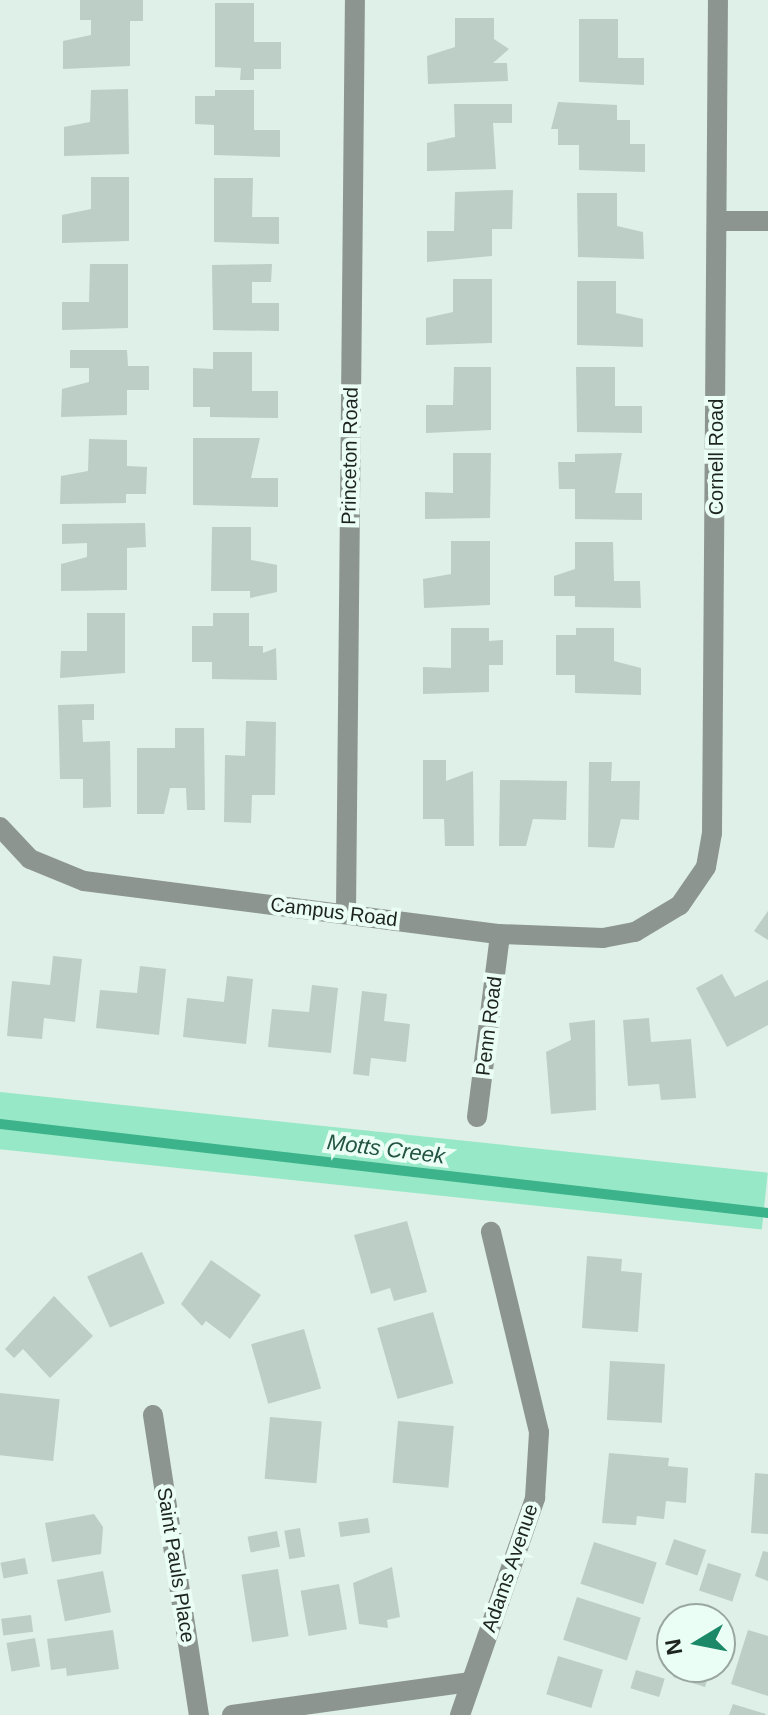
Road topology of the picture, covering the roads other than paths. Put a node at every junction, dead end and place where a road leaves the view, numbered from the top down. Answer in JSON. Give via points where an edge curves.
{"nodes":[{"id":1,"x":355,"y":0,"type":"edge"},
{"id":2,"x":718,"y":0,"type":"edge"},
{"id":3,"x":717,"y":221,"type":"junction"},
{"id":4,"x":768,"y":221,"type":"edge"},
{"id":5,"x":0,"y":827,"type":"edge"},
{"id":6,"x":680,"y":905,"type":"joint"},
{"id":7,"x":346,"y":913,"type":"junction"},
{"id":8,"x":500,"y":934,"type":"junction"},
{"id":9,"x":477,"y":1117,"type":"dead end"},
{"id":10,"x":491,"y":1232,"type":"dead end"},
{"id":11,"x":153,"y":1415,"type":"dead end"},
{"id":12,"x":471,"y":1682,"type":"junction"},
{"id":13,"x":199,"y":1715,"type":"edge"},
{"id":14,"x":232,"y":1715,"type":"edge"},
{"id":15,"x":460,"y":1715,"type":"edge"}],
"edges":[{"from":1,"to":7,"type":"street","name":"Princeton Road"},
{"from":2,"to":3,"type":"street","name":"Cornell Road"},
{"from":3,"to":4,"type":"street"},
{"from":3,"to":6,"type":"street","name":"Cornell Road","via":[[712,833],[706,867]]},
{"from":5,"to":7,"type":"street","name":"Campus Road","via":[[30,859],[84,881]]},
{"from":6,"to":8,"type":"street","name":"Campus Road","via":[[635,932],[603,938]]},
{"from":7,"to":8,"type":"street","name":"Campus Road"},
{"from":8,"to":9,"type":"street","name":"Penn Road"},
{"from":10,"to":12,"type":"street","name":"Adams Avenue","via":[[539,1432],[535,1498]]},
{"from":11,"to":13,"type":"street","name":"Saint Pauls Place"},
{"from":12,"to":14,"type":"street"},
{"from":12,"to":15,"type":"street","name":"Adams Avenue"}]}
